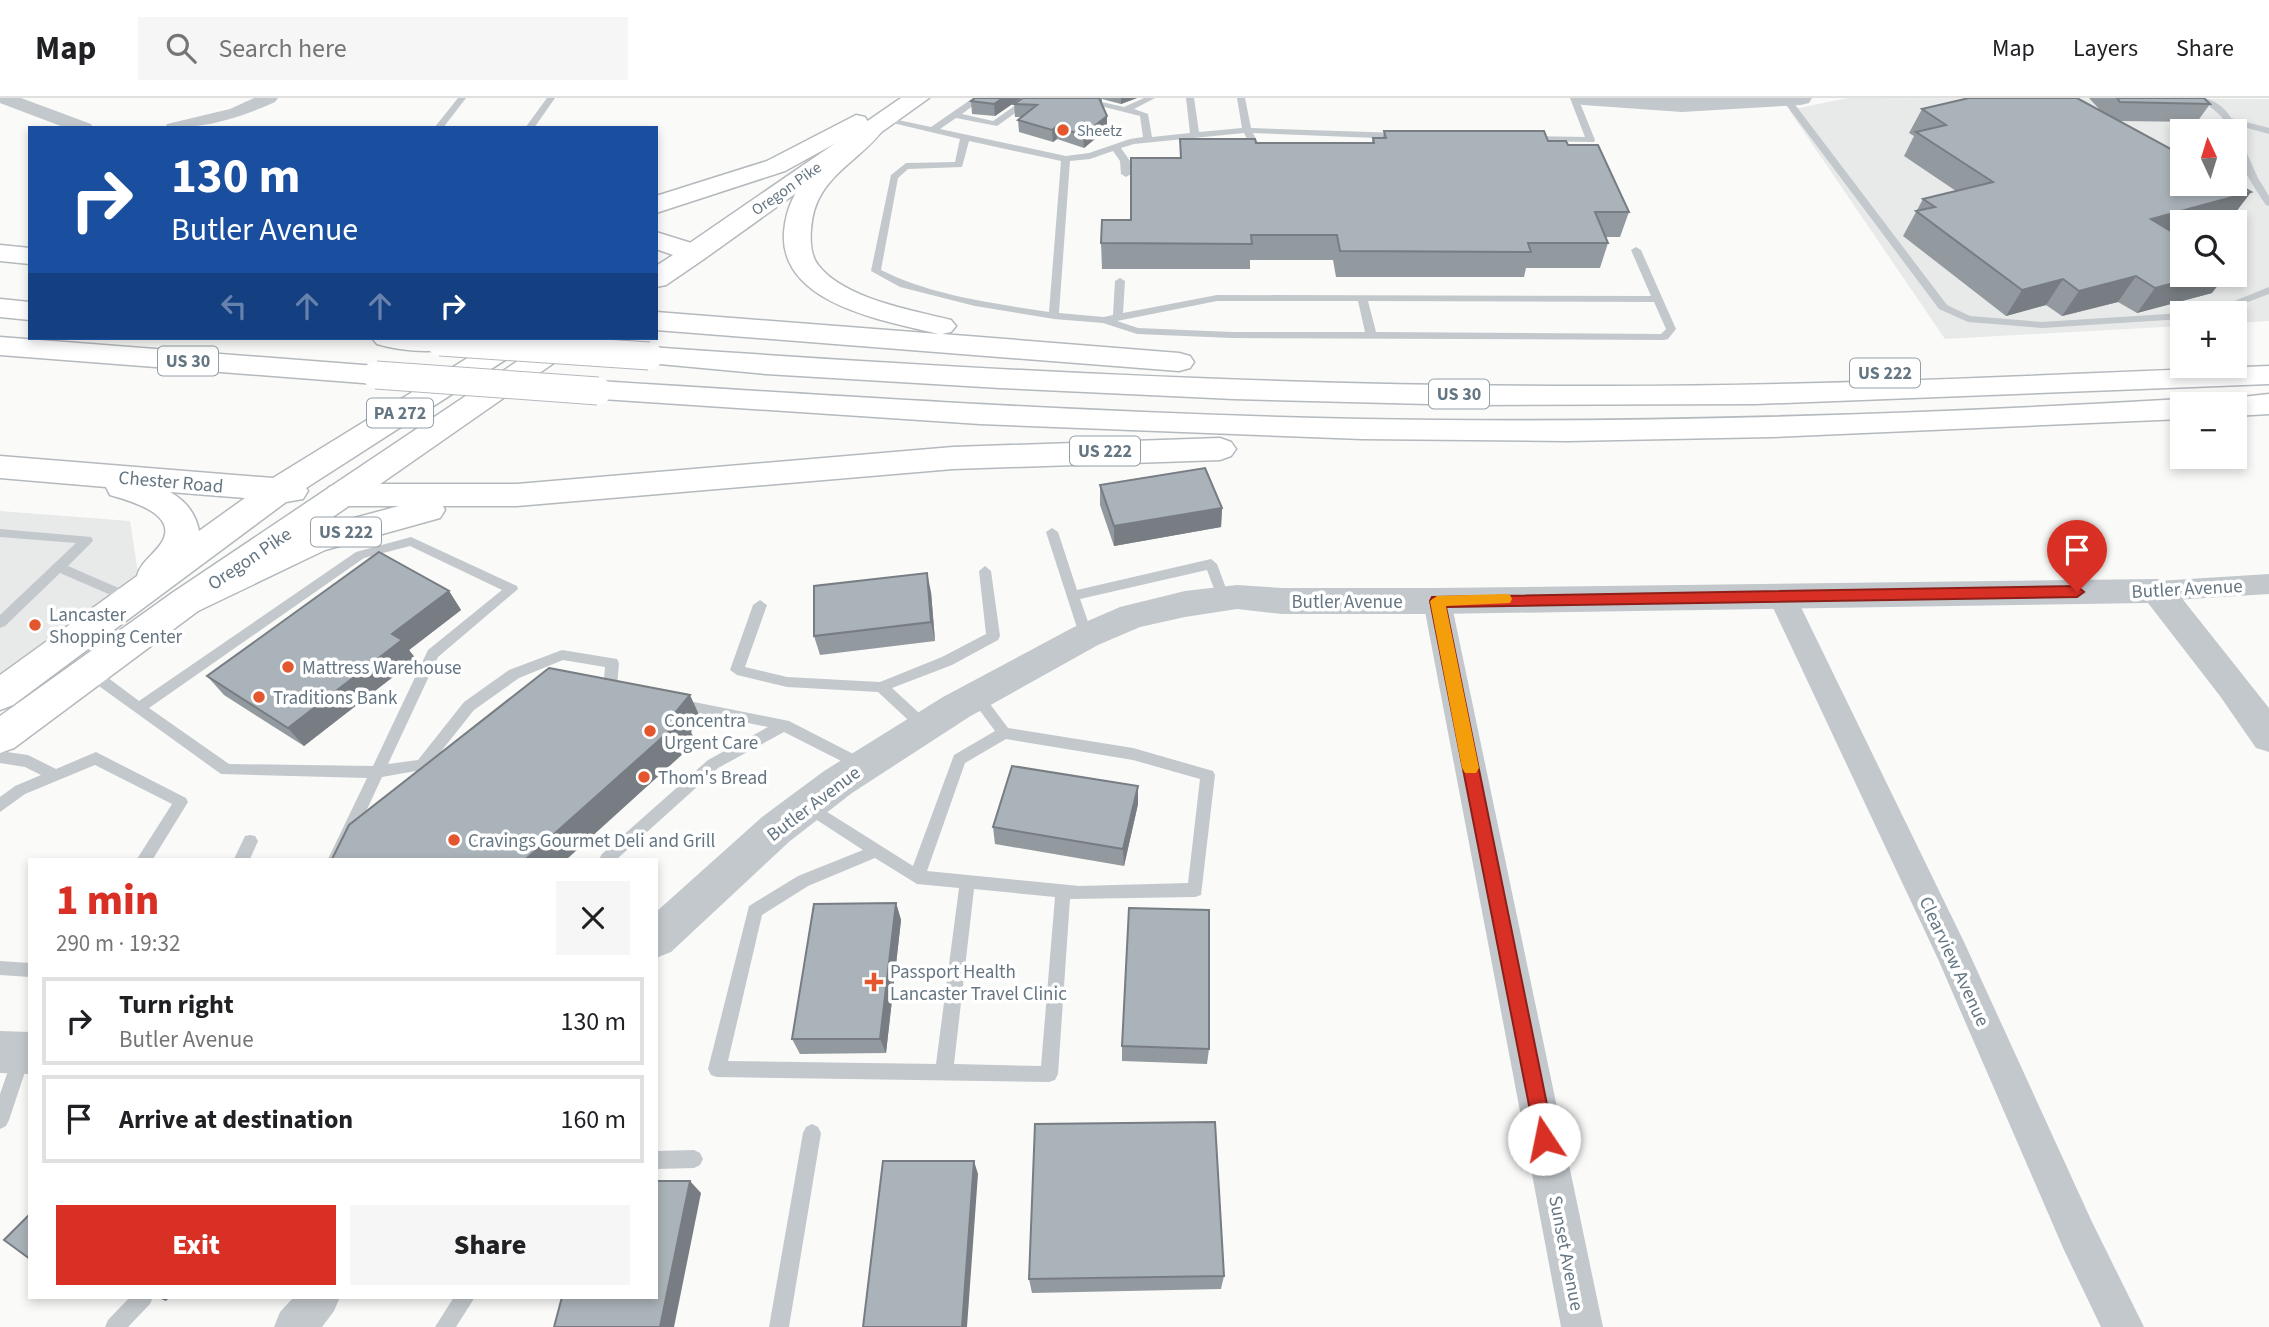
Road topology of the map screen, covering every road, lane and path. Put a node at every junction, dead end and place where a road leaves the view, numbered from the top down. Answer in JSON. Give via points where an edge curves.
{"nodes":[{"id":1,"x":4,"y":98,"type":"edge"},
{"id":2,"x":269,"y":98,"type":"edge"},
{"id":3,"x":462,"y":98,"type":"edge"},
{"id":4,"x":551,"y":98,"type":"edge"},
{"id":5,"x":917,"y":98,"type":"edge"},
{"id":6,"x":1073,"y":98,"type":"edge"},
{"id":7,"x":1151,"y":98,"type":"edge"},
{"id":8,"x":1190,"y":98,"type":"edge"},
{"id":9,"x":1241,"y":98,"type":"edge"},
{"id":10,"x":1574,"y":98,"type":"edge"},
{"id":11,"x":1583,"y":98,"type":"edge"},
{"id":12,"x":1588,"y":98,"type":"edge"},
{"id":13,"x":2204,"y":98,"type":"edge"},
{"id":14,"x":1016,"y":99,"type":"edge"},
{"id":15,"x":1794,"y":99,"type":"edge"},
{"id":16,"x":1030,"y":100,"type":"edge"},
{"id":17,"x":1097,"y":100,"type":"edge"},
{"id":18,"x":979,"y":103,"type":"edge"},
{"id":19,"x":1125,"y":110,"type":"junction"},
{"id":20,"x":955,"y":115,"type":"junction"},
{"id":21,"x":876,"y":117,"type":"edge"},
{"id":22,"x":2226,"y":119,"type":"edge"},
{"id":23,"x":2247,"y":125,"type":"edge"},
{"id":24,"x":79,"y":126,"type":"edge"},
{"id":25,"x":183,"y":126,"type":"edge"},
{"id":26,"x":440,"y":126,"type":"edge"},
{"id":27,"x":530,"y":126,"type":"edge"},
{"id":28,"x":1247,"y":130,"type":"junction"},
{"id":29,"x":932,"y":131,"type":"junction"},
{"id":30,"x":2269,"y":131,"type":"edge"},
{"id":31,"x":1195,"y":135,"type":"junction"},
{"id":32,"x":1376,"y":135,"type":"junction"},
{"id":33,"x":1415,"y":136,"type":"edge"},
{"id":34,"x":965,"y":138,"type":"junction"},
{"id":35,"x":1521,"y":138,"type":"edge"},
{"id":36,"x":1148,"y":140,"type":"junction"},
{"id":37,"x":1369,"y":145,"type":"edge"},
{"id":38,"x":1115,"y":147,"type":"junction"},
{"id":39,"x":1278,"y":153,"type":"edge"},
{"id":40,"x":1066,"y":159,"type":"junction"},
{"id":41,"x":2247,"y":164,"type":"edge"},
{"id":42,"x":1126,"y":174,"type":"dead end"},
{"id":43,"x":2269,"y":203,"type":"edge"},
{"id":44,"x":658,"y":204,"type":"edge"},
{"id":45,"x":659,"y":244,"type":"edge"},
{"id":46,"x":1636,"y":250,"type":"dead end"},
{"id":47,"x":0,"y":252,"type":"edge"},
{"id":48,"x":694,"y":253,"type":"junction"},
{"id":49,"x":28,"y":254,"type":"edge"},
{"id":50,"x":658,"y":278,"type":"edge"},
{"id":51,"x":1120,"y":281,"type":"dead end"},
{"id":52,"x":2269,"y":290,"type":"edge"},
{"id":53,"x":1362,"y":298,"type":"junction"},
{"id":54,"x":1658,"y":299,"type":"junction"},
{"id":55,"x":2241,"y":301,"type":"edge"},
{"id":56,"x":0,"y":309,"type":"edge"},
{"id":57,"x":28,"y":311,"type":"edge"},
{"id":58,"x":1054,"y":316,"type":"junction"},
{"id":59,"x":1118,"y":317,"type":"junction"},
{"id":60,"x":2170,"y":318,"type":"edge"},
{"id":61,"x":1104,"y":320,"type":"junction"},
{"id":62,"x":670,"y":323,"type":"edge"},
{"id":63,"x":1371,"y":335,"type":"junction"},
{"id":64,"x":414,"y":340,"type":"edge"},
{"id":65,"x":517,"y":340,"type":"edge"},
{"id":66,"x":569,"y":340,"type":"edge"},
{"id":67,"x":0,"y":346,"type":"edge"},
{"id":68,"x":1230,"y":366,"type":"junction"},
{"id":69,"x":2269,"y":366,"type":"edge"},
{"id":70,"x":2269,"y":375,"type":"edge"},
{"id":71,"x":2269,"y":404,"type":"edge"},
{"id":72,"x":2247,"y":405,"type":"edge"},
{"id":73,"x":2170,"y":410,"type":"edge"},
{"id":74,"x":1694,"y":430,"type":"junction"},
{"id":75,"x":12,"y":468,"type":"edge"},
{"id":76,"x":279,"y":490,"type":"junction"},
{"id":77,"x":341,"y":495,"type":"junction"},
{"id":78,"x":517,"y":495,"type":"junction"},
{"id":79,"x":1052,"y":532,"type":"dead end"},
{"id":80,"x":0,"y":533,"type":"edge"},
{"id":81,"x":59,"y":567,"type":"junction"},
{"id":82,"x":985,"y":571,"type":"dead end"},
{"id":83,"x":2269,"y":584,"type":"edge"},
{"id":84,"x":2157,"y":591,"type":"junction"},
{"id":85,"x":1072,"y":596,"type":"junction"},
{"id":86,"x":1782,"y":597,"type":"junction"},
{"id":87,"x":1224,"y":599,"type":"junction"},
{"id":88,"x":133,"y":600,"type":"junction"},
{"id":89,"x":1437,"y":601,"type":"junction"},
{"id":90,"x":185,"y":602,"type":"junction"},
{"id":91,"x":760,"y":605,"type":"dead end"},
{"id":92,"x":0,"y":623,"type":"edge"},
{"id":93,"x":1086,"y":636,"type":"junction"},
{"id":94,"x":90,"y":672,"type":"junction"},
{"id":95,"x":881,"y":687,"type":"junction"},
{"id":96,"x":0,"y":695,"type":"edge"},
{"id":97,"x":637,"y":696,"type":"edge"},
{"id":98,"x":976,"y":696,"type":"junction"},
{"id":99,"x":664,"y":701,"type":"edge"},
{"id":100,"x":139,"y":708,"type":"junction"},
{"id":101,"x":785,"y":725,"type":"junction"},
{"id":102,"x":925,"y":727,"type":"junction"},
{"id":103,"x":1004,"y":733,"type":"junction"},
{"id":104,"x":0,"y":737,"type":"edge"},
{"id":105,"x":2269,"y":737,"type":"edge"},
{"id":106,"x":0,"y":757,"type":"edge"},
{"id":107,"x":863,"y":766,"type":"junction"},
{"id":108,"x":377,"y":772,"type":"junction"},
{"id":109,"x":55,"y":775,"type":"junction"},
{"id":110,"x":0,"y":806,"type":"edge"},
{"id":111,"x":806,"y":806,"type":"junction"},
{"id":112,"x":250,"y":841,"type":"dead end"},
{"id":113,"x":877,"y":851,"type":"junction"},
{"id":114,"x":146,"y":857,"type":"edge"},
{"id":115,"x":242,"y":858,"type":"edge"},
{"id":116,"x":336,"y":858,"type":"edge"},
{"id":117,"x":608,"y":858,"type":"edge"},
{"id":118,"x":917,"y":877,"type":"junction"},
{"id":119,"x":967,"y":882,"type":"junction"},
{"id":120,"x":1063,"y":891,"type":"junction"},
{"id":121,"x":658,"y":937,"type":"edge"},
{"id":122,"x":0,"y":968,"type":"edge"},
{"id":123,"x":28,"y":970,"type":"edge"},
{"id":124,"x":20,"y":1050,"type":"edge"},
{"id":125,"x":944,"y":1072,"type":"junction"},
{"id":126,"x":0,"y":1120,"type":"edge"},
{"id":127,"x":812,"y":1133,"type":"dead end"},
{"id":128,"x":694,"y":1159,"type":"dead end"},
{"id":129,"x":658,"y":1160,"type":"edge"},
{"id":130,"x":141,"y":1299,"type":"edge"},
{"id":131,"x":318,"y":1299,"type":"edge"},
{"id":132,"x":464,"y":1299,"type":"edge"},
{"id":133,"x":116,"y":1327,"type":"edge"},
{"id":134,"x":295,"y":1327,"type":"edge"},
{"id":135,"x":445,"y":1327,"type":"edge"},
{"id":136,"x":779,"y":1327,"type":"edge"},
{"id":137,"x":1581,"y":1327,"type":"edge"},
{"id":138,"x":2123,"y":1327,"type":"edge"}],
"edges":[{"from":1,"to":24,"type":"street"},
{"from":2,"to":25,"type":"street","via":[[228,116]]},
{"from":3,"to":26,"type":"lane"},
{"from":4,"to":27,"type":"lane"},
{"from":5,"to":21,"type":"main road","name":"Oregon Pike"},
{"from":6,"to":17,"type":"lane"},
{"from":7,"to":19,"type":"lane"},
{"from":8,"to":31,"type":"lane"},
{"from":9,"to":28,"type":"lane"},
{"from":10,"to":35,"type":"lane","via":[[1591,140]]},
{"from":11,"to":12,"type":"street"},
{"from":12,"to":15,"type":"street","via":[[1682,105]]},
{"from":13,"to":22,"type":"lane"},
{"from":14,"to":16,"type":"lane"},
{"from":15,"to":60,"type":"lane","via":[[1936,298],[1952,313],[1968,319],[2042,325]]},
{"from":16,"to":20,"type":"lane","via":[[1004,113],[994,124]]},
{"from":17,"to":19,"type":"lane"},
{"from":18,"to":20,"type":"lane"},
{"from":19,"to":36,"type":"lane","via":[[1144,114]]},
{"from":20,"to":29,"type":"lane"},
{"from":21,"to":29,"type":"lane"},
{"from":21,"to":44,"type":"main road","via":[[776,166]]},
{"from":21,"to":45,"type":"main road","name":"Oregon Pike"},
{"from":21,"to":48,"type":"main road","name":"Oregon Pike"},
{"from":21,"to":68,"type":"main road","via":[[803,201],[797,241],[800,257],[809,272],[830,289],[858,302],[952,329]]},
{"from":23,"to":30,"type":"lane"},
{"from":28,"to":31,"type":"lane"},
{"from":28,"to":32,"type":"lane"},
{"from":28,"to":39,"type":"lane","via":[[1253,143]]},
{"from":29,"to":34,"type":"lane"},
{"from":31,"to":36,"type":"lane"},
{"from":32,"to":33,"type":"lane"},
{"from":32,"to":37,"type":"lane"},
{"from":34,"to":40,"type":"lane"},
{"from":34,"to":58,"type":"lane","via":[[959,165],[906,166],[894,177],[876,271],[904,285],[975,303]]},
{"from":36,"to":38,"type":"lane"},
{"from":38,"to":40,"type":"lane"},
{"from":38,"to":42,"type":"lane","via":[[1125,161]]},
{"from":40,"to":58,"type":"lane"},
{"from":41,"to":43,"type":"lane"},
{"from":45,"to":48,"type":"main road"},
{"from":46,"to":54,"type":"lane"},
{"from":47,"to":49,"type":"main road"},
{"from":48,"to":50,"type":"main road","name":"Oregon Pike"},
{"from":51,"to":59,"type":"lane"},
{"from":52,"to":55,"type":"lane"},
{"from":53,"to":54,"type":"lane"},
{"from":53,"to":59,"type":"lane","via":[[1217,298]]},
{"from":53,"to":63,"type":"lane"},
{"from":54,"to":63,"type":"lane","via":[[1671,329],[1664,337]]},
{"from":56,"to":57,"type":"main road"},
{"from":58,"to":61,"type":"lane"},
{"from":59,"to":61,"type":"lane"},
{"from":61,"to":63,"type":"lane","via":[[1137,331]]},
{"from":62,"to":68,"type":"main road","number":"US 222"},
{"from":64,"to":70,"type":"main road","number":"US 30","bridge":true,"via":[[892,375],[1227,390],[1586,396]]},
{"from":65,"to":76,"type":"main road","name":"Oregon Pike","number":"PA 272"},
{"from":66,"to":77,"type":"main road","name":"Oregon Pike","number":"PA 272"},
{"from":67,"to":74,"type":"main road","number":"US 30","bridge":true,"via":[[598,391],[1178,424]]},
{"from":68,"to":69,"type":"main road","number":"US 222","via":[[1614,377]]},
{"from":71,"to":72,"type":"main road"},
{"from":73,"to":74,"type":"main road","number":"US 30"},
{"from":74,"to":78,"type":"main road","number":"US 222","via":[[1522,443],[1025,454]]},
{"from":75,"to":76,"type":"main road","name":"Chester Road"},
{"from":75,"to":88,"type":"main road","via":[[142,491],[176,514],[182,527],[179,544]]},
{"from":76,"to":77,"type":"main road","name":"Chester Road"},
{"from":76,"to":88,"type":"main road","name":"Oregon Pike","number":"PA 272"},
{"from":77,"to":78,"type":"main road","name":"Chester Road"},
{"from":77,"to":90,"type":"main road","name":"Oregon Pike","number":"PA 272"},
{"from":78,"to":90,"type":"main road","number":"US 222","via":[[410,514],[314,541]]},
{"from":79,"to":85,"type":"lane"},
{"from":80,"to":81,"type":"lane","via":[[87,540]]},
{"from":81,"to":88,"type":"lane"},
{"from":81,"to":92,"type":"lane"},
{"from":82,"to":95,"type":"lane","via":[[993,636],[947,661]]},
{"from":83,"to":84,"type":"street","name":"Butler Avenue"},
{"from":84,"to":86,"type":"street","name":"Butler Avenue"},
{"from":84,"to":105,"type":"street"},
{"from":85,"to":87,"type":"lane","via":[[1211,564]]},
{"from":85,"to":93,"type":"lane"},
{"from":86,"to":89,"type":"street","name":"Butler Avenue"},
{"from":86,"to":138,"type":"street","name":"Clearview Avenue"},
{"from":87,"to":89,"type":"street","name":"Butler Avenue"},
{"from":87,"to":93,"type":"street","name":"Butler Avenue","via":[[1132,616]]},
{"from":88,"to":96,"type":"main road","name":"Oregon Pike"},
{"from":89,"to":137,"type":"street","name":"Sunset Avenue"},
{"from":90,"to":94,"type":"main road","name":"Oregon Pike","number":"US 222"},
{"from":91,"to":95,"type":"lane","via":[[737,670],[787,682]]},
{"from":93,"to":98,"type":"street","name":"Butler Avenue"},
{"from":94,"to":100,"type":"lane"},
{"from":94,"to":104,"type":"main road","name":"Oregon Pike","number":"US 222"},
{"from":95,"to":102,"type":"lane"},
{"from":97,"to":108,"type":"lane","via":[[610,691],[612,663],[562,655],[514,674],[469,706],[422,765]]},
{"from":98,"to":102,"type":"street","name":"Butler Avenue"},
{"from":98,"to":103,"type":"lane"},
{"from":99,"to":101,"type":"lane"},
{"from":100,"to":108,"type":"lane","via":[[226,770]]},
{"from":100,"to":108,"type":"lane","via":[[360,555],[411,541],[512,589],[433,654]]},
{"from":101,"to":107,"type":"lane"},
{"from":101,"to":117,"type":"lane","via":[[713,764]]},
{"from":102,"to":107,"type":"street","name":"Butler Avenue"},
{"from":103,"to":118,"type":"lane","via":[[959,759]]},
{"from":103,"to":120,"type":"lane","via":[[1133,754],[1208,775],[1195,890]]},
{"from":106,"to":109,"type":"lane","via":[[28,761]]},
{"from":107,"to":111,"type":"street","name":"Butler Avenue"},
{"from":108,"to":116,"type":"lane"},
{"from":109,"to":110,"type":"lane","via":[[20,790]]},
{"from":109,"to":114,"type":"lane","via":[[96,758],[181,802]]},
{"from":111,"to":113,"type":"lane"},
{"from":111,"to":121,"type":"street","name":"Butler Avenue"},
{"from":112,"to":115,"type":"lane"},
{"from":113,"to":118,"type":"lane"},
{"from":113,"to":125,"type":"lane","via":[[803,881],[755,911],[717,1069]]},
{"from":118,"to":119,"type":"lane"},
{"from":119,"to":120,"type":"lane"},
{"from":119,"to":125,"type":"lane"},
{"from":120,"to":125,"type":"lane","via":[[1049,1074]]},
{"from":122,"to":123,"type":"lane"},
{"from":124,"to":126,"type":"lane"},
{"from":127,"to":136,"type":"lane"},
{"from":128,"to":129,"type":"lane"},
{"from":130,"to":133,"type":"lane"},
{"from":131,"to":134,"type":"street"},
{"from":132,"to":135,"type":"lane"}]}
